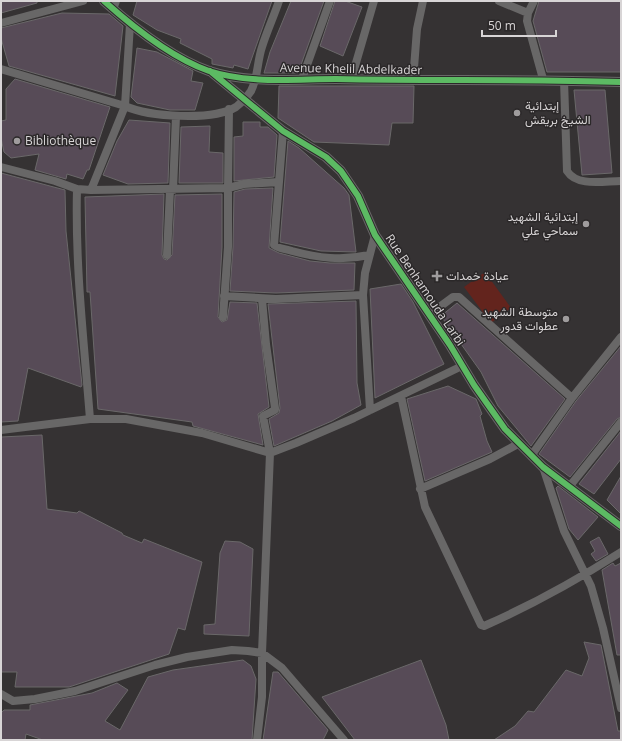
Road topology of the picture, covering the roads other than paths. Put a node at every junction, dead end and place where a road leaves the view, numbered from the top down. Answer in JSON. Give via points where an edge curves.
{"nodes":[{"id":1,"x":83,"y":1,"type":"edge"},
{"id":2,"x":104,"y":1,"type":"edge"},
{"id":3,"x":279,"y":1,"type":"edge"},
{"id":4,"x":330,"y":1,"type":"edge"},
{"id":5,"x":423,"y":1,"type":"edge"},
{"id":6,"x":499,"y":1,"type":"edge"},
{"id":7,"x":534,"y":1,"type":"edge"},
{"id":8,"x":370,"y":2,"type":"edge"},
{"id":9,"x":114,"y":5,"type":"edge"},
{"id":10,"x":528,"y":13,"type":"junction"},
{"id":11,"x":1,"y":23,"type":"edge"},
{"id":12,"x":130,"y":24,"type":"junction"},
{"id":13,"x":1,"y":70,"type":"edge"},
{"id":14,"x":210,"y":71,"type":"junction"},
{"id":15,"x":256,"y":79,"type":"junction"},
{"id":16,"x":302,"y":79,"type":"junction"},
{"id":17,"x":543,"y":79,"type":"junction"},
{"id":18,"x":351,"y":80,"type":"junction"},
{"id":19,"x":564,"y":80,"type":"junction"},
{"id":20,"x":413,"y":81,"type":"junction"},
{"id":21,"x":621,"y":82,"type":"edge"},
{"id":22,"x":244,"y":99,"type":"junction"},
{"id":23,"x":125,"y":106,"type":"junction"},
{"id":24,"x":229,"y":109,"type":"junction"},
{"id":25,"x":176,"y":116,"type":"junction"},
{"id":26,"x":283,"y":132,"type":"junction"},
{"id":27,"x":1,"y":167,"type":"edge"},
{"id":28,"x":621,"y":181,"type":"edge"},
{"id":29,"x":279,"y":182,"type":"junction"},
{"id":30,"x":228,"y":188,"type":"junction"},
{"id":31,"x":77,"y":189,"type":"junction"},
{"id":32,"x":91,"y":190,"type":"junction"},
{"id":33,"x":172,"y":190,"type":"junction"},
{"id":34,"x":375,"y":235,"type":"junction"},
{"id":35,"x":166,"y":256,"type":"dead end"},
{"id":36,"x":369,"y":256,"type":"junction"},
{"id":37,"x":363,"y":295,"type":"junction"},
{"id":38,"x":224,"y":296,"type":"junction"},
{"id":39,"x":262,"y":299,"type":"junction"},
{"id":40,"x":430,"y":314,"type":"junction"},
{"id":41,"x":223,"y":317,"type":"dead end"},
{"id":42,"x":621,"y":337,"type":"edge"},
{"id":43,"x":462,"y":366,"type":"junction"},
{"id":44,"x":401,"y":396,"type":"junction"},
{"id":45,"x":572,"y":398,"type":"junction"},
{"id":46,"x":370,"y":410,"type":"junction"},
{"id":47,"x":90,"y":419,"type":"junction"},
{"id":48,"x":621,"y":422,"type":"edge"},
{"id":49,"x":1,"y":430,"type":"edge"},
{"id":50,"x":518,"y":444,"type":"junction"},
{"id":51,"x":270,"y":452,"type":"junction"},
{"id":52,"x":531,"y":456,"type":"junction"},
{"id":53,"x":543,"y":467,"type":"junction"},
{"id":54,"x":569,"y":487,"type":"junction"},
{"id":55,"x":420,"y":490,"type":"junction"},
{"id":56,"x":621,"y":526,"type":"edge"},
{"id":57,"x":621,"y":552,"type":"edge"},
{"id":58,"x":585,"y":574,"type":"junction"},
{"id":59,"x":262,"y":653,"type":"junction"},
{"id":60,"x":1,"y":694,"type":"edge"},
{"id":61,"x":621,"y":708,"type":"edge"},
{"id":62,"x":257,"y":740,"type":"edge"},
{"id":63,"x":344,"y":740,"type":"edge"}],
"edges":[{"from":1,"to":11,"type":"street"},
{"from":2,"to":9,"type":"street","name":"Avenue Khelil Abdelkader"},
{"from":3,"to":15,"type":"street","via":[[262,47]]},
{"from":4,"to":16,"type":"street"},
{"from":5,"to":20,"type":"street","via":[[417,29]]},
{"from":6,"to":10,"type":"street"},
{"from":7,"to":10,"type":"street"},
{"from":8,"to":18,"type":"street"},
{"from":9,"to":12,"type":"street","name":"Avenue Khelil Abdelkader"},
{"from":10,"to":17,"type":"street","via":[[528,25]]},
{"from":12,"to":14,"type":"street","name":"Avenue Khelil Abdelkader","via":[[169,50]]},
{"from":12,"to":23,"type":"street"},
{"from":13,"to":23,"type":"street"},
{"from":14,"to":15,"type":"street","name":"Avenue Khelil Abdelkader"},
{"from":14,"to":22,"type":"street","name":"Rue Benhamouda Larbi"},
{"from":15,"to":16,"type":"street","name":"Avenue Khelil Abdelkader"},
{"from":15,"to":22,"type":"street"},
{"from":16,"to":18,"type":"street","name":"Avenue Khelil Abdelkader"},
{"from":17,"to":19,"type":"street","name":"Avenue Khelil Abdelkader"},
{"from":17,"to":20,"type":"street","name":"Avenue Khelil Abdelkader"},
{"from":18,"to":20,"type":"street","name":"Avenue Khelil Abdelkader"},
{"from":19,"to":21,"type":"street","name":"Avenue Khelil Abdelkader"},
{"from":19,"to":28,"type":"street","via":[[567,171],[571,177],[580,180]]},
{"from":22,"to":24,"type":"street"},
{"from":22,"to":26,"type":"street","name":"Rue Benhamouda Larbi"},
{"from":23,"to":25,"type":"street"},
{"from":23,"to":32,"type":"street"},
{"from":24,"to":25,"type":"street","via":[[194,116]]},
{"from":24,"to":30,"type":"street"},
{"from":25,"to":33,"type":"street"},
{"from":26,"to":29,"type":"street"},
{"from":26,"to":34,"type":"street","name":"Rue Benhamouda Larbi","via":[[326,157],[341,171],[358,196]]},
{"from":27,"to":31,"type":"street"},
{"from":29,"to":30,"type":"street"},
{"from":29,"to":36,"type":"street","via":[[275,247],[329,259]]},
{"from":30,"to":33,"type":"street"},
{"from":30,"to":38,"type":"street","via":[[228,247]]},
{"from":31,"to":32,"type":"street"},
{"from":31,"to":47,"type":"street","via":[[79,300]]},
{"from":32,"to":33,"type":"street"},
{"from":33,"to":35,"type":"street"},
{"from":34,"to":36,"type":"street"},
{"from":34,"to":40,"type":"street","name":"Rue Benhamouda Larbi"},
{"from":36,"to":37,"type":"street"},
{"from":37,"to":39,"type":"street"},
{"from":37,"to":46,"type":"street"},
{"from":38,"to":39,"type":"street"},
{"from":38,"to":41,"type":"street"},
{"from":39,"to":51,"type":"street","via":[[275,408],[263,416]]},
{"from":40,"to":43,"type":"street","name":"Rue Benhamouda Larbi"},
{"from":40,"to":45,"type":"street","via":[[453,297],[459,297]]},
{"from":42,"to":45,"type":"street"},
{"from":43,"to":44,"type":"street"},
{"from":43,"to":50,"type":"street","name":"Rue Benhamouda Larbi","via":[[500,423]]},
{"from":44,"to":46,"type":"street"},
{"from":44,"to":55,"type":"street"},
{"from":45,"to":52,"type":"street"},
{"from":46,"to":51,"type":"street","via":[[316,435]]},
{"from":47,"to":49,"type":"street"},
{"from":47,"to":51,"type":"street","via":[[137,421],[202,434]]},
{"from":48,"to":54,"type":"street"},
{"from":50,"to":52,"type":"street","name":"Rue Benhamouda Larbi"},
{"from":50,"to":55,"type":"street"},
{"from":51,"to":59,"type":"street"},
{"from":52,"to":53,"type":"street","name":"Rue Benhamouda Larbi"},
{"from":53,"to":54,"type":"street","name":"Rue Benhamouda Larbi"},
{"from":53,"to":58,"type":"street","via":[[564,531]]},
{"from":54,"to":56,"type":"street","name":"Rue Benhamouda Larbi"},
{"from":55,"to":58,"type":"street","via":[[431,522],[481,626],[519,610]]},
{"from":57,"to":58,"type":"street"},
{"from":58,"to":61,"type":"street","via":[[603,628]]},
{"from":59,"to":60,"type":"street","via":[[232,650],[186,657],[75,691],[35,699],[14,700]]},
{"from":59,"to":62,"type":"street","via":[[262,697]]},
{"from":59,"to":63,"type":"street","via":[[282,668]]}]}
